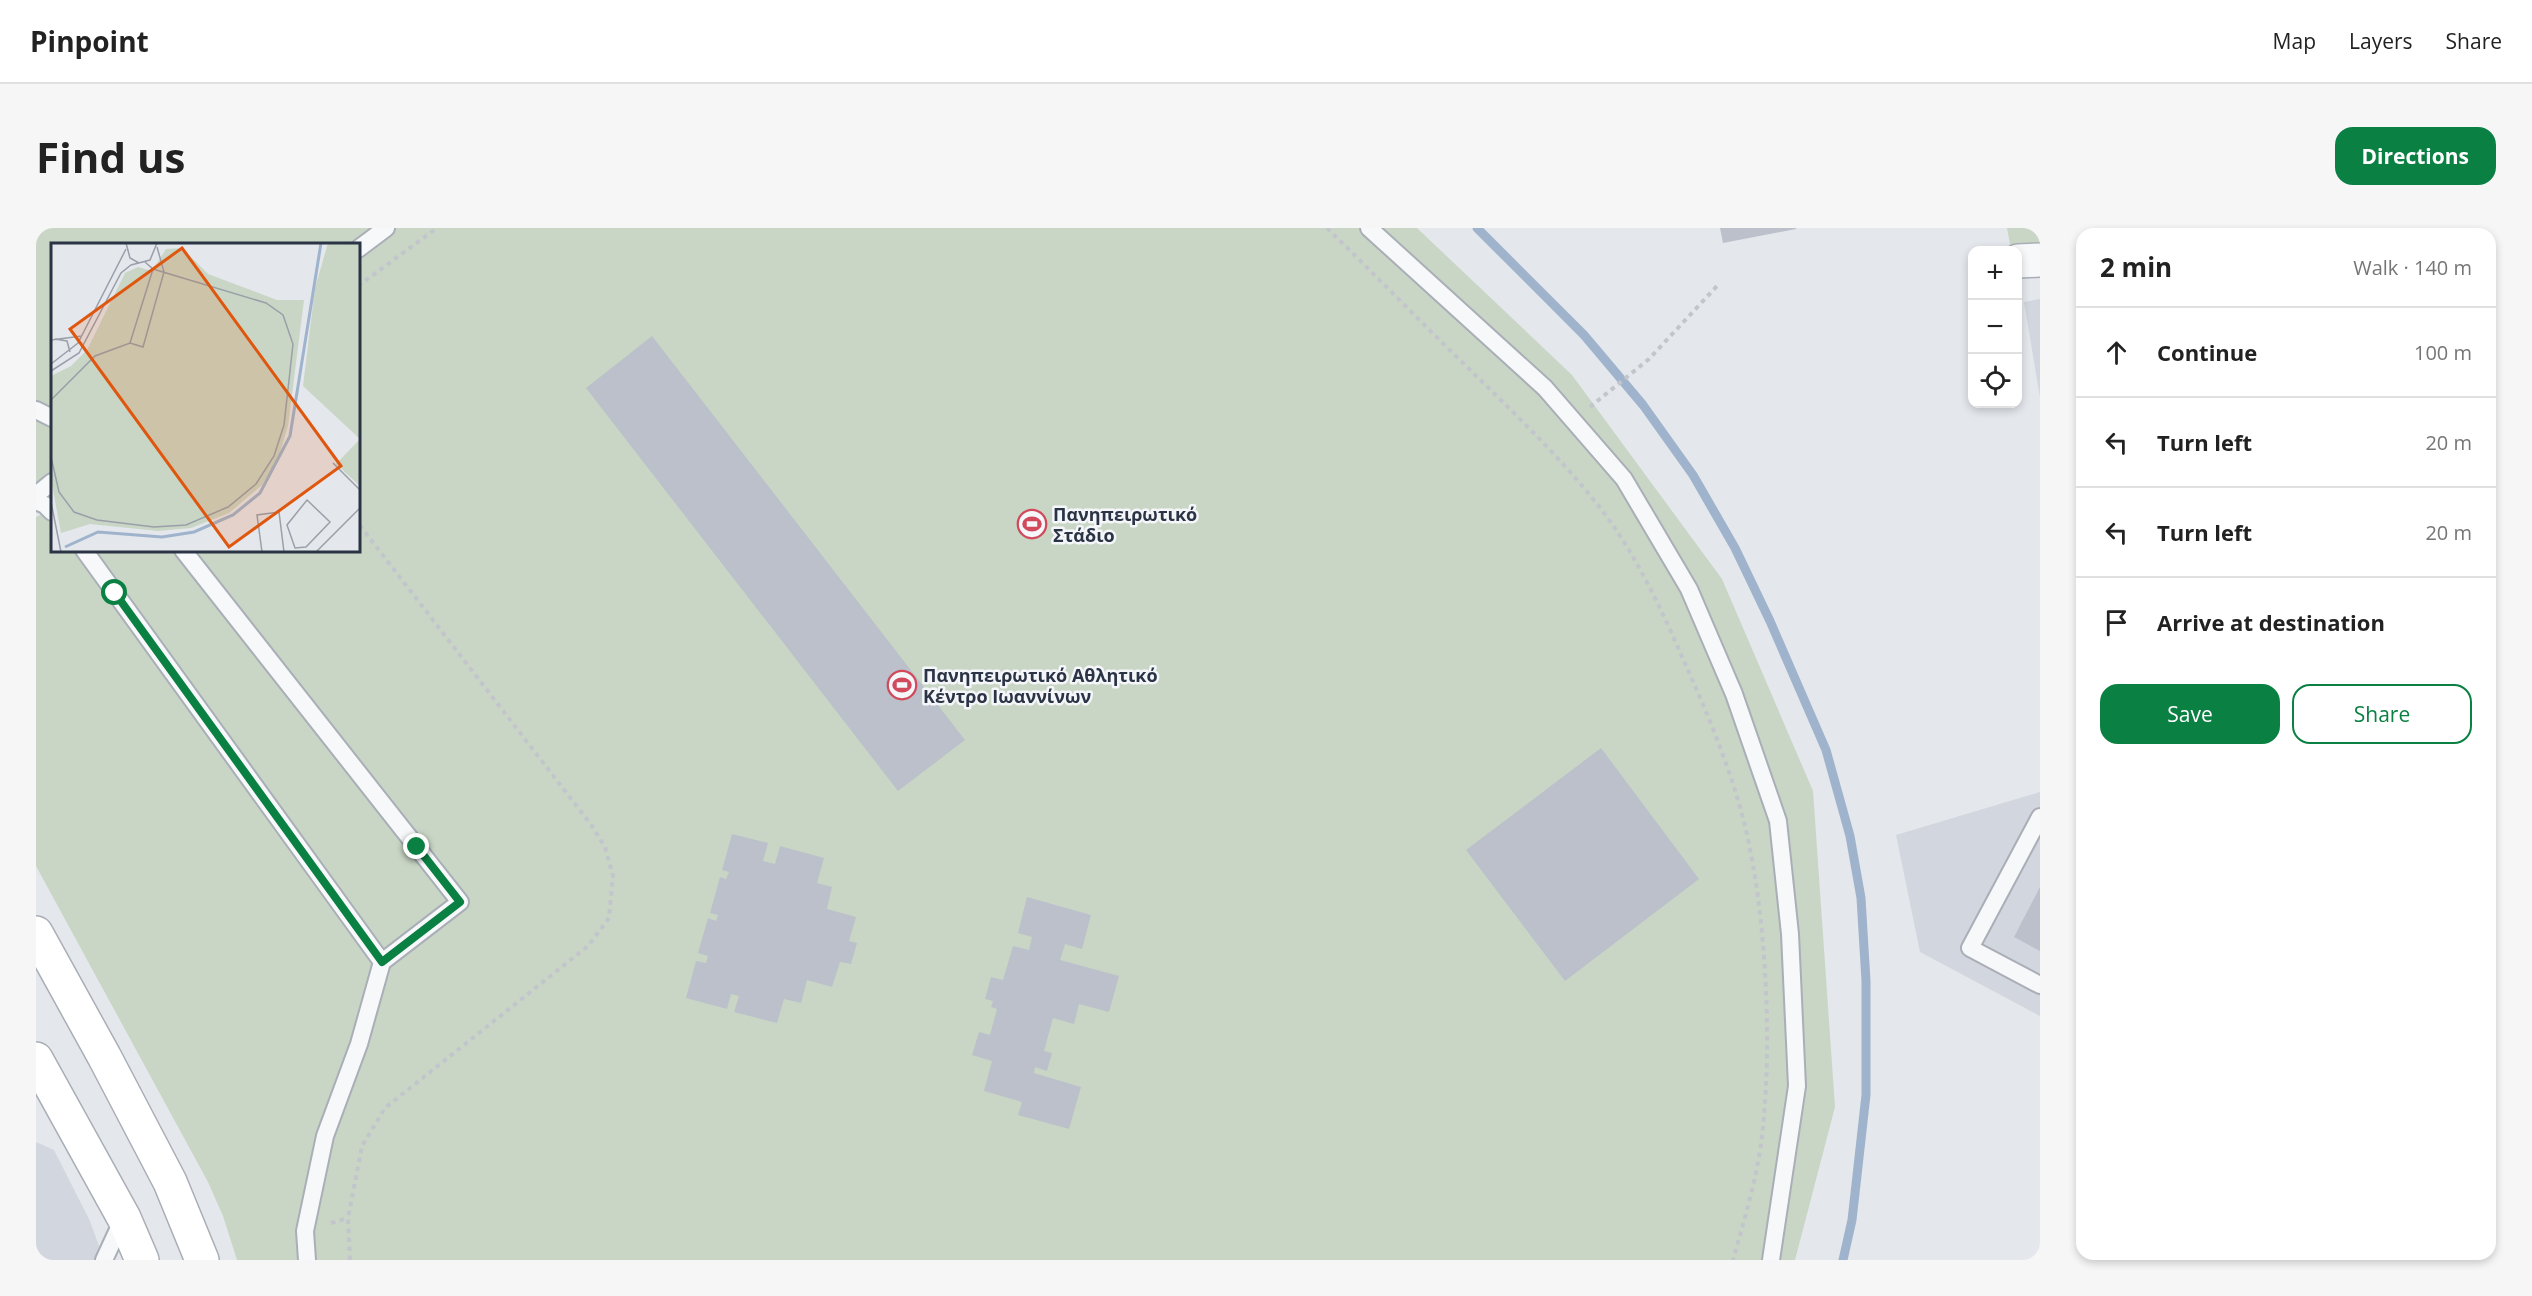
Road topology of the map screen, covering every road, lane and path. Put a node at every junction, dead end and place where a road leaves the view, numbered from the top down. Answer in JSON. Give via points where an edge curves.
{"nodes":[{"id":1,"x":386,"y":228,"type":"edge"},
{"id":2,"x":437,"y":228,"type":"edge"},
{"id":3,"x":1327,"y":228,"type":"edge"},
{"id":4,"x":1369,"y":228,"type":"edge"},
{"id":5,"x":360,"y":248,"type":"edge"},
{"id":6,"x":2040,"y":260,"type":"edge"},
{"id":7,"x":2022,"y":261,"type":"edge"},
{"id":8,"x":360,"y":285,"type":"edge"},
{"id":9,"x":1717,"y":286,"type":"dead end"},
{"id":10,"x":36,"y":410,"type":"edge"},
{"id":11,"x":1587,"y":410,"type":"dead end"},
{"id":12,"x":51,"y":418,"type":"edge"},
{"id":13,"x":51,"y":483,"type":"edge"},
{"id":14,"x":36,"y":495,"type":"edge"},
{"id":15,"x":36,"y":501,"type":"edge"},
{"id":16,"x":51,"y":511,"type":"edge"},
{"id":17,"x":85,"y":552,"type":"edge"},
{"id":18,"x":185,"y":552,"type":"edge"},
{"id":19,"x":2040,"y":817,"type":"edge"},
{"id":20,"x":36,"y":933,"type":"edge"},
{"id":21,"x":382,"y":962,"type":"junction"},
{"id":22,"x":2040,"y":985,"type":"edge"},
{"id":23,"x":36,"y":1059,"type":"edge"},
{"id":24,"x":123,"y":1218,"type":"junction"},
{"id":25,"x":104,"y":1260,"type":"edge"},
{"id":26,"x":142,"y":1260,"type":"edge"},
{"id":27,"x":202,"y":1260,"type":"edge"},
{"id":28,"x":307,"y":1260,"type":"edge"},
{"id":29,"x":1733,"y":1260,"type":"edge"},
{"id":30,"x":1771,"y":1260,"type":"edge"}],
"edges":[{"from":1,"to":5,"type":"lane"},
{"from":2,"to":8,"type":"path"},
{"from":3,"to":29,"type":"path","via":[[1507,406],[1594,500],[1629,551],[1668,625],[1714,735],[1745,825],[1756,894],[1766,1024],[1763,1128],[1747,1212]]},
{"from":4,"to":30,"type":"lane","via":[[1545,388],[1624,479],[1689,589],[1734,694],[1779,821],[1790,934],[1797,1086]]},
{"from":6,"to":7,"type":"street"},
{"from":9,"to":11,"type":"path","via":[[1649,359]]},
{"from":10,"to":12,"type":"lane"},
{"from":13,"to":14,"type":"lane"},
{"from":15,"to":16,"type":"lane"},
{"from":17,"to":21,"type":"lane"},
{"from":18,"to":21,"type":"lane","via":[[460,902]]},
{"from":19,"to":22,"type":"lane","via":[[1970,948]]},
{"from":20,"to":27,"type":"main road","via":[[170,1182]]},
{"from":21,"to":28,"type":"lane","via":[[359,1044],[325,1136],[305,1231]]},
{"from":23,"to":24,"type":"main road"},
{"from":24,"to":25,"type":"lane"},
{"from":24,"to":26,"type":"main road"}]}
